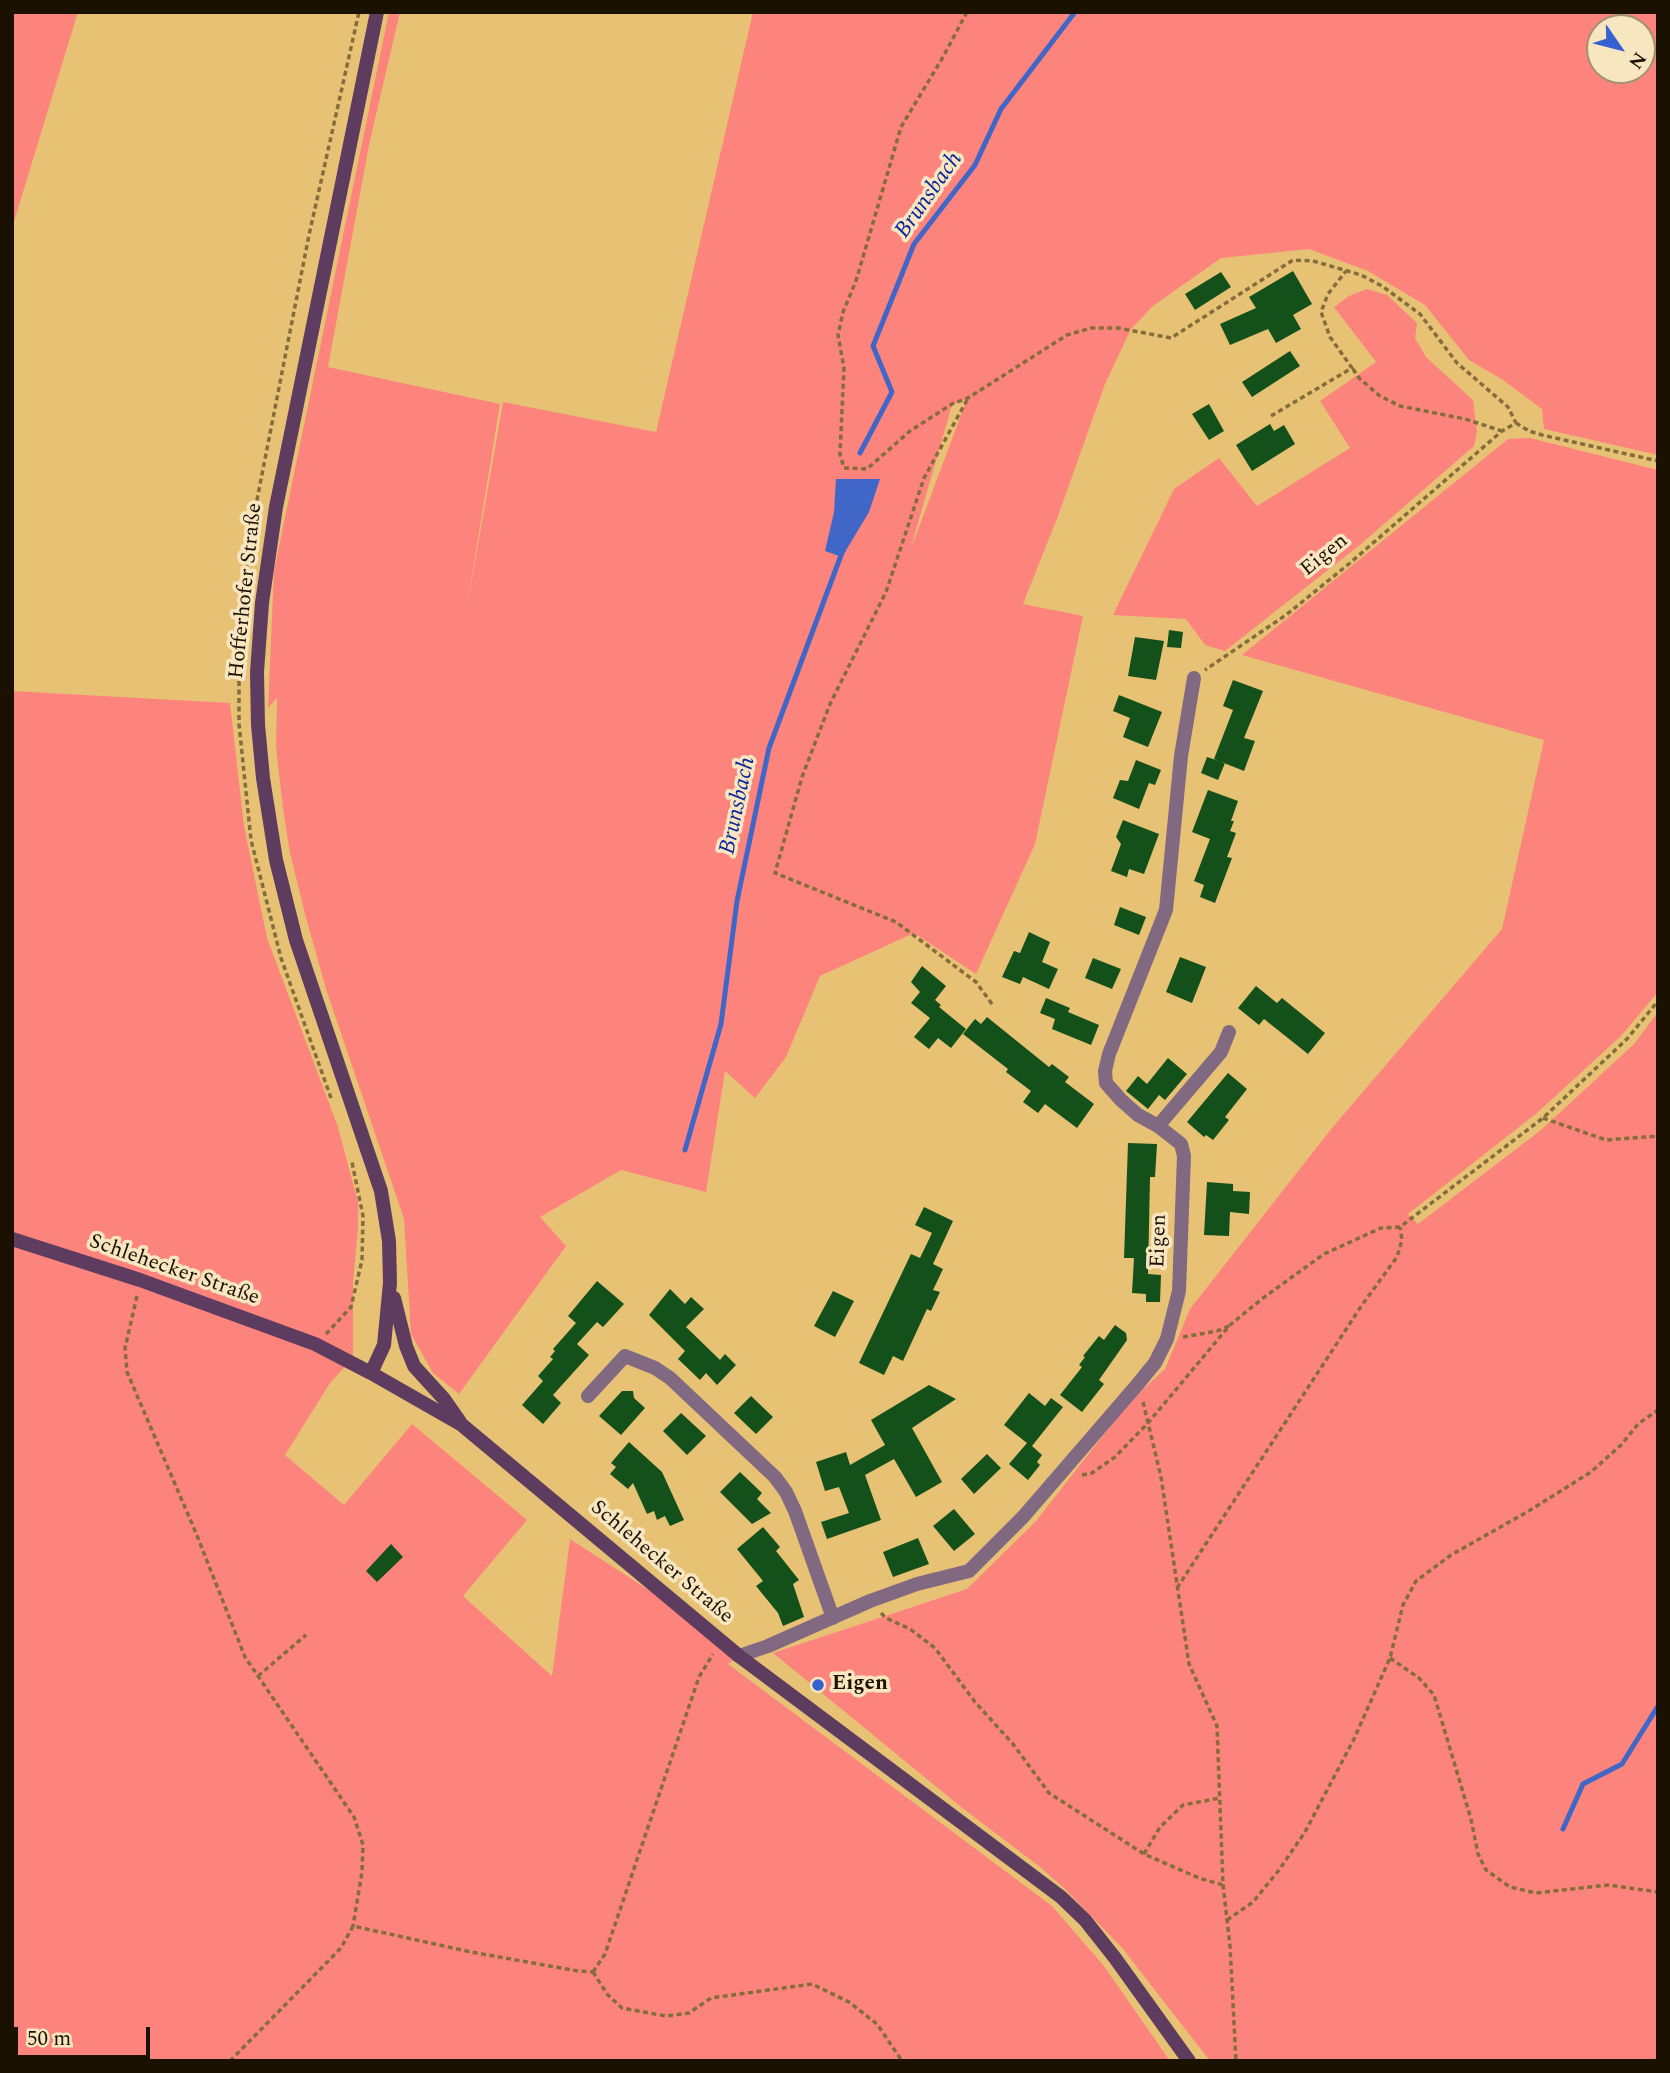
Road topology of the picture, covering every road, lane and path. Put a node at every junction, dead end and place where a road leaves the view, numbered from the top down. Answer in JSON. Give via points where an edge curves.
{"nodes":[{"id":1,"x":359,"y":12,"type":"edge"},
{"id":2,"x":377,"y":12,"type":"edge"},
{"id":3,"x":967,"y":12,"type":"edge"},
{"id":4,"x":1346,"y":271,"type":"junction"},
{"id":5,"x":1352,"y":368,"type":"junction"},
{"id":6,"x":968,"y":398,"type":"junction"},
{"id":7,"x":1271,"y":416,"type":"dead end"},
{"id":8,"x":1516,"y":423,"type":"junction"},
{"id":9,"x":1502,"y":431,"type":"junction"},
{"id":10,"x":1658,"y":461,"type":"edge"},
{"id":11,"x":1194,"y":678,"type":"joint"},
{"id":12,"x":1658,"y":1001,"type":"edge"},
{"id":13,"x":992,"y":1004,"type":"dead end"},
{"id":14,"x":1229,"y":1032,"type":"dead end"},
{"id":15,"x":334,"y":1107,"type":"dead end"},
{"id":16,"x":1543,"y":1118,"type":"junction"},
{"id":17,"x":1158,"y":1126,"type":"junction"},
{"id":18,"x":1658,"y":1136,"type":"edge"},
{"id":19,"x":351,"y":1157,"type":"dead end"},
{"id":20,"x":1400,"y":1227,"type":"junction"},
{"id":21,"x":12,"y":1239,"type":"edge"},
{"id":22,"x":140,"y":1280,"type":"junction"},
{"id":23,"x":390,"y":1283,"type":"junction"},
{"id":24,"x":1230,"y":1325,"type":"junction"},
{"id":25,"x":1167,"y":1339,"type":"junction"},
{"id":26,"x":315,"y":1344,"type":"junction"},
{"id":27,"x":372,"y":1373,"type":"junction"},
{"id":28,"x":1137,"y":1385,"type":"junction"},
{"id":29,"x":588,"y":1396,"type":"dead end"},
{"id":30,"x":1658,"y":1410,"type":"edge"},
{"id":31,"x":1148,"y":1423,"type":"junction"},
{"id":32,"x":462,"y":1425,"type":"junction"},
{"id":33,"x":1073,"y":1477,"type":"dead end"},
{"id":34,"x":1177,"y":1588,"type":"junction"},
{"id":35,"x":870,"y":1601,"type":"junction"},
{"id":36,"x":833,"y":1618,"type":"junction"},
{"id":37,"x":306,"y":1635,"type":"dead end"},
{"id":38,"x":721,"y":1641,"type":"junction"},
{"id":39,"x":739,"y":1656,"type":"junction"},
{"id":40,"x":1390,"y":1658,"type":"junction"},
{"id":41,"x":258,"y":1676,"type":"junction"},
{"id":42,"x":1220,"y":1798,"type":"junction"},
{"id":43,"x":1144,"y":1854,"type":"junction"},
{"id":44,"x":1223,"y":1885,"type":"junction"},
{"id":45,"x":1658,"y":1892,"type":"edge"},
{"id":46,"x":1227,"y":1920,"type":"junction"},
{"id":47,"x":353,"y":1926,"type":"junction"},
{"id":48,"x":593,"y":1972,"type":"junction"},
{"id":49,"x":230,"y":2061,"type":"edge"},
{"id":50,"x":902,"y":2061,"type":"edge"},
{"id":51,"x":1189,"y":2061,"type":"edge"},
{"id":52,"x":1236,"y":2061,"type":"edge"}],
"edges":[{"from":1,"to":15,"type":"path","via":[[254,515],[239,627],[239,724],[251,840],[281,958]]},
{"from":2,"to":23,"type":"street","name":"Hofferhofer Straße","via":[[276,507],[259,638],[258,706],[268,817],[281,883],[296,940],[377,1173],[389,1241]]},
{"from":3,"to":6,"type":"path","via":[[901,127],[843,312],[838,335],[844,368],[840,454],[844,468],[867,469],[910,431]]},
{"from":4,"to":5,"type":"path","via":[[1321,312],[1330,337]]},
{"from":4,"to":6,"type":"path","via":[[1293,260],[1171,338],[1131,329],[1091,328],[1067,335]]},
{"from":4,"to":8,"type":"path","via":[[1382,286],[1420,314],[1457,363],[1508,407]]},
{"from":5,"to":7,"type":"path"},
{"from":5,"to":9,"type":"path","via":[[1380,396],[1400,406]]},
{"from":6,"to":13,"type":"path","via":[[924,478],[886,592],[830,704],[802,777],[775,873],[896,922],[976,982]]},
{"from":8,"to":9,"type":"path","name":"Eigen"},
{"from":8,"to":10,"type":"path","via":[[1536,433]]},
{"from":9,"to":11,"type":"path","name":"Eigen","via":[[1286,615]]},
{"from":11,"to":17,"type":"street","name":"Eigen","via":[[1181,756],[1166,910],[1105,1071],[1106,1083],[1121,1100]]},
{"from":12,"to":16,"type":"path","via":[[1627,1039]]},
{"from":14,"to":17,"type":"street","via":[[1221,1052]]},
{"from":16,"to":18,"type":"path","via":[[1606,1140]]},
{"from":16,"to":20,"type":"path"},
{"from":17,"to":25,"type":"street","name":"Eigen","via":[[1181,1144],[1184,1156],[1179,1291]]},
{"from":19,"to":26,"type":"path","via":[[363,1216],[362,1259],[351,1307]]},
{"from":20,"to":24,"type":"path","via":[[1381,1228],[1324,1254]]},
{"from":20,"to":34,"type":"path","via":[[1397,1257]]},
{"from":21,"to":22,"type":"street","name":"Schlehecker Straße"},
{"from":22,"to":26,"type":"street","name":"Schlehecker Straße"},
{"from":22,"to":41,"type":"path","via":[[125,1348],[127,1372],[245,1657]]},
{"from":23,"to":27,"type":"street","name":"Hofferhofer Straße","via":[[384,1345]]},
{"from":23,"to":32,"type":"street","via":[[414,1366]]},
{"from":24,"to":25,"type":"path"},
{"from":24,"to":31,"type":"path"},
{"from":25,"to":28,"type":"street","name":"Eigen"},
{"from":26,"to":27,"type":"street","name":"Schlehecker Straße"},
{"from":27,"to":32,"type":"street","name":"Schlehecker Straße"},
{"from":28,"to":31,"type":"path"},
{"from":28,"to":35,"type":"street","name":"Eigen","via":[[1023,1517],[969,1571]]},
{"from":29,"to":36,"type":"street","via":[[625,1356],[670,1378],[786,1492]]},
{"from":30,"to":40,"type":"path","via":[[1591,1472],[1451,1555],[1416,1581],[1403,1605]]},
{"from":31,"to":33,"type":"path","via":[[1115,1457],[1092,1473]]},
{"from":31,"to":34,"type":"path"},
{"from":32,"to":38,"type":"street","name":"Schlehecker Straße"},
{"from":34,"to":42,"type":"path","via":[[1189,1664],[1217,1727]]},
{"from":35,"to":36,"type":"street","name":"Eigen"},
{"from":35,"to":43,"type":"path","via":[[886,1618],[935,1648],[1049,1793]]},
{"from":36,"to":39,"type":"street","name":"Eigen"},
{"from":37,"to":41,"type":"path"},
{"from":38,"to":39,"type":"street","name":"Schlehecker Straße"},
{"from":38,"to":48,"type":"path","via":[[699,1677],[605,1954]]},
{"from":39,"to":51,"type":"street","name":"Schlehecker Straße","via":[[1061,1897],[1107,1948]]},
{"from":40,"to":45,"type":"path","via":[[1434,1695],[1486,1870],[1510,1887],[1536,1893],[1608,1885]]},
{"from":40,"to":46,"type":"path","via":[[1306,1832],[1252,1902]]},
{"from":41,"to":47,"type":"path","via":[[354,1817],[363,1845]]},
{"from":42,"to":43,"type":"path","via":[[1182,1805],[1160,1827]]},
{"from":42,"to":44,"type":"path"},
{"from":43,"to":44,"type":"path"},
{"from":44,"to":46,"type":"path"},
{"from":46,"to":52,"type":"path"},
{"from":47,"to":48,"type":"path"},
{"from":47,"to":49,"type":"path","via":[[341,1948]]},
{"from":48,"to":50,"type":"path","via":[[622,2007],[666,2016],[689,2013],[711,1998],[812,1984],[849,2002],[877,2024]]}]}
